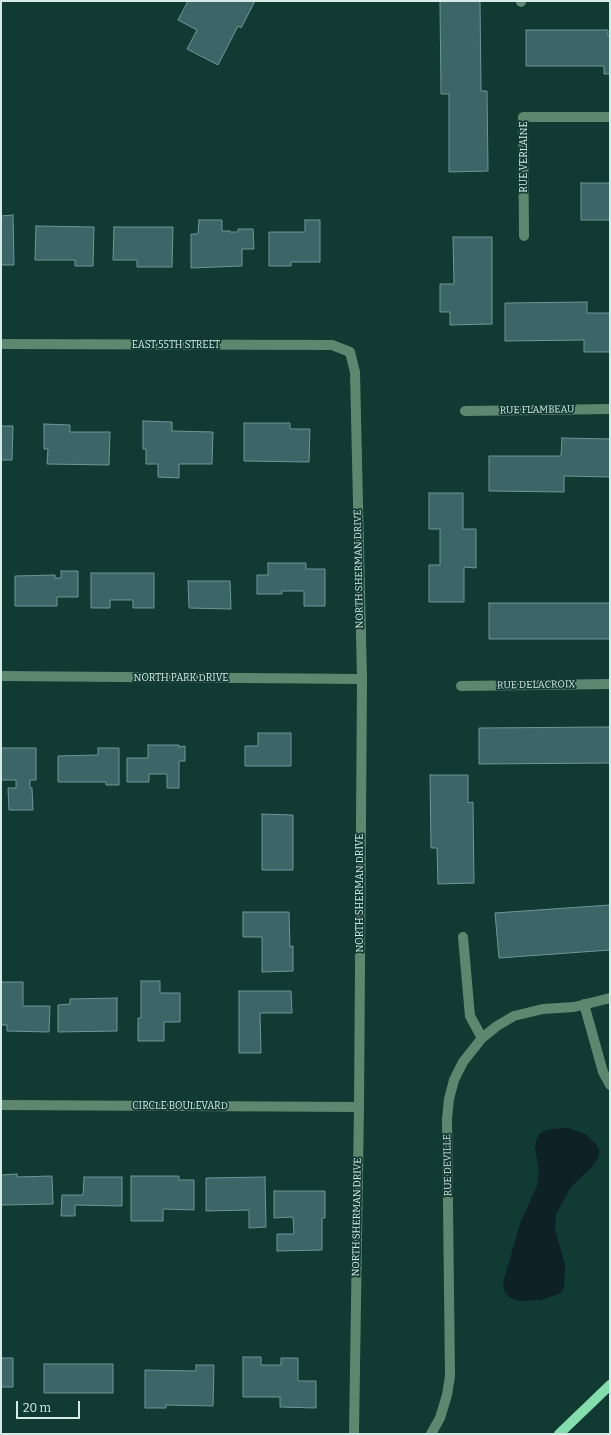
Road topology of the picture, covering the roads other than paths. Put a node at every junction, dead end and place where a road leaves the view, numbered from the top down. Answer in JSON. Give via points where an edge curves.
{"nodes":[{"id":1,"x":610,"y":117,"type":"edge"},
{"id":2,"x":524,"y":236,"type":"dead end"},
{"id":3,"x":1,"y":344,"type":"edge"},
{"id":4,"x":350,"y":352,"type":"joint"},
{"id":5,"x":610,"y":409,"type":"edge"},
{"id":6,"x":465,"y":411,"type":"dead end"},
{"id":7,"x":1,"y":676,"type":"edge"},
{"id":8,"x":362,"y":679,"type":"junction"},
{"id":9,"x":610,"y":684,"type":"edge"},
{"id":10,"x":461,"y":686,"type":"dead end"},
{"id":11,"x":463,"y":937,"type":"dead end"},
{"id":12,"x":610,"y":998,"type":"edge"},
{"id":13,"x":584,"y":1004,"type":"junction"},
{"id":14,"x":482,"y":1038,"type":"junction"},
{"id":15,"x":610,"y":1085,"type":"edge"},
{"id":16,"x":1,"y":1105,"type":"edge"},
{"id":17,"x":359,"y":1107,"type":"junction"},
{"id":18,"x":610,"y":1385,"type":"edge"},
{"id":19,"x":354,"y":1434,"type":"edge"},
{"id":20,"x":431,"y":1434,"type":"edge"},
{"id":21,"x":559,"y":1434,"type":"edge"}],
"edges":[{"from":1,"to":2,"type":"street","name":"RUE VERLAINE","via":[[524,117]]},
{"from":3,"to":4,"type":"street","name":"EAST 55TH STREET","via":[[332,345]]},
{"from":4,"to":8,"type":"street","name":"NORTH SHERMAN DRIVE","via":[[355,372]]},
{"from":5,"to":6,"type":"street","name":"RUE FLAMBEAU"},
{"from":7,"to":8,"type":"street","name":"NORTH PARK DRIVE"},
{"from":8,"to":17,"type":"street","name":"NORTH SHERMAN DRIVE"},
{"from":9,"to":10,"type":"street","name":"RUE DELACROIX"},
{"from":11,"to":14,"type":"street","via":[[470,1016]]},
{"from":12,"to":13,"type":"street","name":"RUE DEVILLE"},
{"from":13,"to":14,"type":"street","name":"RUE DEVILLE","via":[[574,1008],[543,1009],[514,1016]]},
{"from":13,"to":15,"type":"street","via":[[603,1072]]},
{"from":14,"to":20,"type":"street","name":"RUE DEVILLE","via":[[458,1071],[448,1104],[450,1376],[440,1418]]},
{"from":16,"to":17,"type":"street","name":"CIRCLE BOULEVARD"},
{"from":17,"to":19,"type":"street","name":"NORTH SHERMAN DRIVE"},
{"from":18,"to":21,"type":"main road"}]}
